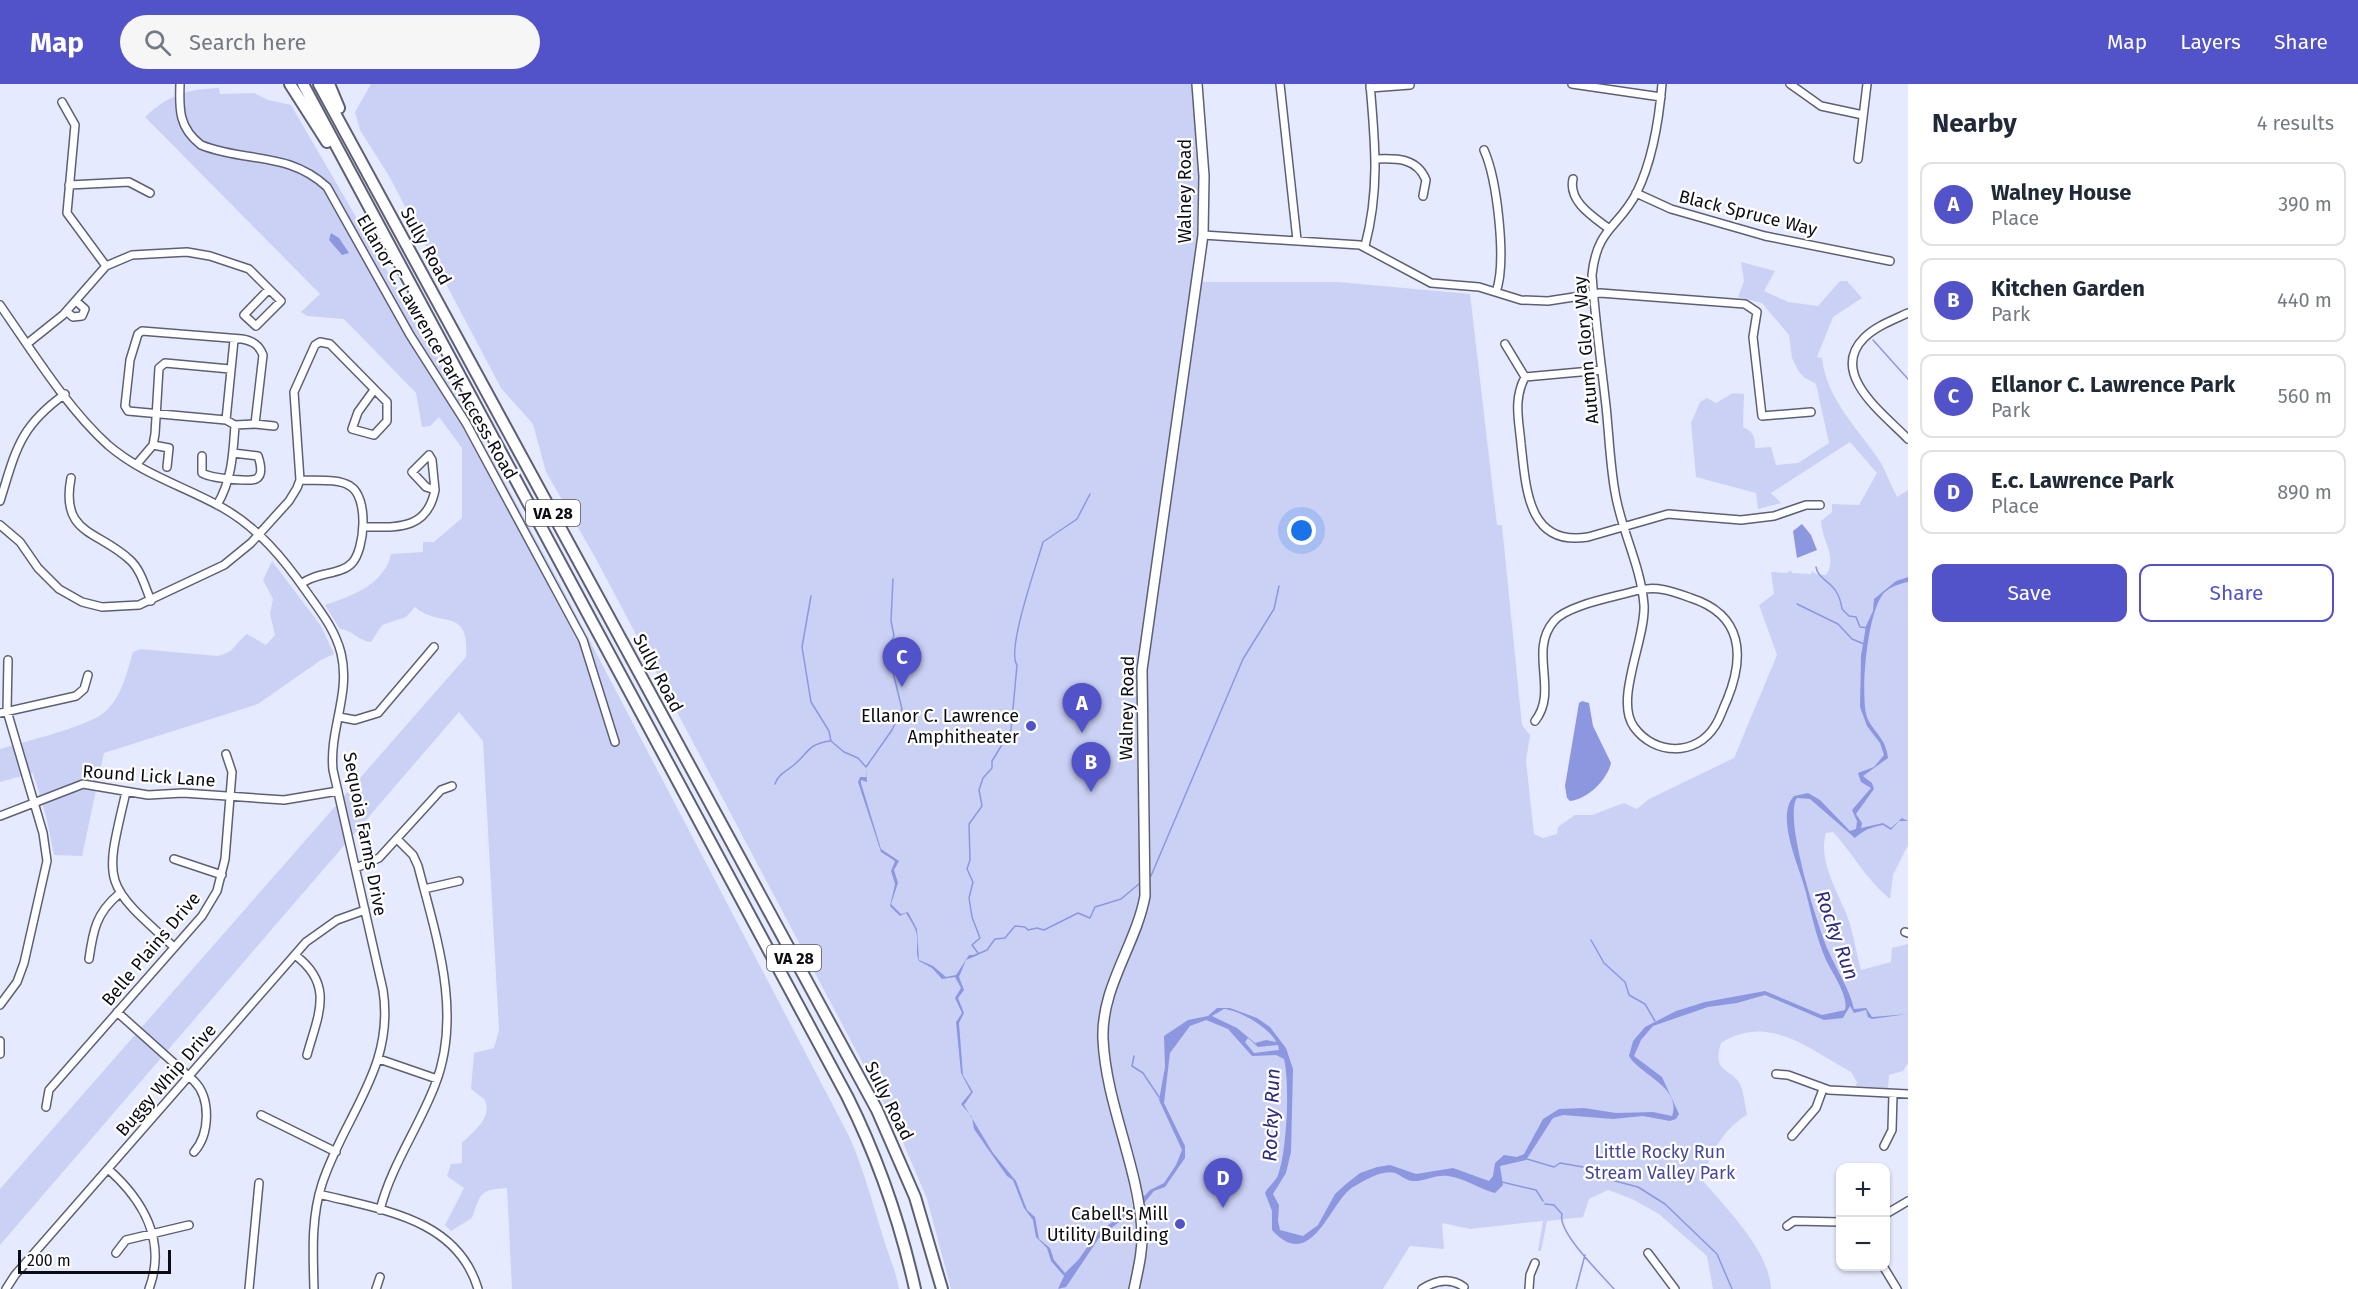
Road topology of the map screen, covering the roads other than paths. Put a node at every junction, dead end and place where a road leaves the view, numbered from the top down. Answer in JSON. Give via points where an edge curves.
{"nodes":[{"id":1,"x":180,"y":84,"type":"edge"},
{"id":2,"x":290,"y":84,"type":"edge"},
{"id":3,"x":303,"y":84,"type":"edge"},
{"id":4,"x":319,"y":84,"type":"edge"},
{"id":5,"x":329,"y":84,"type":"edge"},
{"id":6,"x":1197,"y":84,"type":"edge"},
{"id":7,"x":1280,"y":84,"type":"edge"},
{"id":8,"x":1572,"y":84,"type":"edge"},
{"id":9,"x":1662,"y":84,"type":"edge"},
{"id":10,"x":1790,"y":84,"type":"edge"},
{"id":11,"x":1868,"y":84,"type":"edge"},
{"id":12,"x":1410,"y":85,"type":"edge"},
{"id":13,"x":1370,"y":86,"type":"edge"},
{"id":14,"x":1661,"y":96,"type":"junction"},
{"id":15,"x":62,"y":102,"type":"dead end"},
{"id":16,"x":1863,"y":115,"type":"junction"},
{"id":17,"x":1484,"y":150,"type":"dead end"},
{"id":18,"x":1376,"y":159,"type":"junction"},
{"id":19,"x":1858,"y":159,"type":"dead end"},
{"id":20,"x":1574,"y":179,"type":"dead end"},
{"id":21,"x":69,"y":185,"type":"junction"},
{"id":22,"x":150,"y":193,"type":"dead end"},
{"id":23,"x":1636,"y":193,"type":"junction"},
{"id":24,"x":379,"y":195,"type":"junction"},
{"id":25,"x":1423,"y":196,"type":"dead end"},
{"id":26,"x":1608,"y":228,"type":"junction"},
{"id":27,"x":383,"y":235,"type":"junction"},
{"id":28,"x":1203,"y":235,"type":"junction"},
{"id":29,"x":1298,"y":240,"type":"junction"},
{"id":30,"x":1365,"y":246,"type":"junction"},
{"id":31,"x":1890,"y":261,"type":"dead end"},
{"id":32,"x":106,"y":266,"type":"junction"},
{"id":33,"x":269,"y":289,"type":"junction"},
{"id":34,"x":1496,"y":292,"type":"junction"},
{"id":35,"x":1593,"y":293,"type":"junction"},
{"id":36,"x":76,"y":301,"type":"junction"},
{"id":37,"x":0,"y":305,"type":"edge"},
{"id":38,"x":67,"y":312,"type":"junction"},
{"id":39,"x":1908,"y":313,"type":"edge"},
{"id":40,"x":234,"y":340,"type":"junction"},
{"id":41,"x":28,"y":343,"type":"junction"},
{"id":42,"x":1505,"y":344,"type":"dead end"},
{"id":43,"x":230,"y":369,"type":"junction"},
{"id":44,"x":1602,"y":370,"type":"junction"},
{"id":45,"x":1525,"y":377,"type":"junction"},
{"id":46,"x":374,"y":390,"type":"junction"},
{"id":47,"x":65,"y":394,"type":"junction"},
{"id":48,"x":1811,"y":412,"type":"dead end"},
{"id":49,"x":156,"y":415,"type":"junction"},
{"id":50,"x":226,"y":420,"type":"junction"},
{"id":51,"x":255,"y":424,"type":"junction"},
{"id":52,"x":235,"y":425,"type":"junction"},
{"id":53,"x":274,"y":426,"type":"dead end"},
{"id":54,"x":1908,"y":439,"type":"edge"},
{"id":55,"x":153,"y":445,"type":"junction"},
{"id":56,"x":233,"y":453,"type":"junction"},
{"id":57,"x":202,"y":456,"type":"dead end"},
{"id":58,"x":136,"y":465,"type":"junction"},
{"id":59,"x":167,"y":467,"type":"dead end"},
{"id":60,"x":71,"y":478,"type":"dead end"},
{"id":61,"x":230,"y":479,"type":"junction"},
{"id":62,"x":300,"y":480,"type":"junction"},
{"id":63,"x":435,"y":490,"type":"junction"},
{"id":64,"x":0,"y":501,"type":"edge"},
{"id":65,"x":217,"y":505,"type":"junction"},
{"id":66,"x":1820,"y":505,"type":"dead end"},
{"id":67,"x":0,"y":525,"type":"edge"},
{"id":68,"x":1623,"y":526,"type":"junction"},
{"id":69,"x":363,"y":527,"type":"junction"},
{"id":70,"x":259,"y":535,"type":"junction"},
{"id":71,"x":301,"y":584,"type":"junction"},
{"id":72,"x":1643,"y":589,"type":"junction"},
{"id":73,"x":151,"y":601,"type":"junction"},
{"id":74,"x":434,"y":647,"type":"dead end"},
{"id":75,"x":8,"y":660,"type":"dead end"},
{"id":76,"x":88,"y":675,"type":"dead end"},
{"id":77,"x":3,"y":712,"type":"edge"},
{"id":78,"x":339,"y":717,"type":"junction"},
{"id":79,"x":1535,"y":721,"type":"dead end"},
{"id":80,"x":615,"y":742,"type":"dead end"},
{"id":81,"x":226,"y":754,"type":"dead end"},
{"id":82,"x":452,"y":786,"type":"dead end"},
{"id":83,"x":338,"y":791,"type":"junction"},
{"id":84,"x":126,"y":792,"type":"junction"},
{"id":85,"x":230,"y":796,"type":"junction"},
{"id":86,"x":35,"y":804,"type":"junction"},
{"id":87,"x":0,"y":816,"type":"edge"},
{"id":88,"x":397,"y":839,"type":"junction"},
{"id":89,"x":174,"y":860,"type":"dead end"},
{"id":90,"x":356,"y":868,"type":"junction"},
{"id":91,"x":222,"y":875,"type":"junction"},
{"id":92,"x":459,"y":881,"type":"dead end"},
{"id":93,"x":424,"y":889,"type":"junction"},
{"id":94,"x":119,"y":894,"type":"junction"},
{"id":95,"x":365,"y":910,"type":"junction"},
{"id":96,"x":174,"y":947,"type":"junction"},
{"id":97,"x":296,"y":955,"type":"junction"},
{"id":98,"x":89,"y":959,"type":"dead end"},
{"id":99,"x":0,"y":1005,"type":"edge"},
{"id":100,"x":117,"y":1012,"type":"junction"},
{"id":101,"x":0,"y":1041,"type":"edge"},
{"id":102,"x":0,"y":1054,"type":"edge"},
{"id":103,"x":308,"y":1055,"type":"dead end"},
{"id":104,"x":379,"y":1059,"type":"junction"},
{"id":105,"x":1776,"y":1074,"type":"dead end"},
{"id":106,"x":189,"y":1076,"type":"junction"},
{"id":107,"x":437,"y":1079,"type":"junction"},
{"id":108,"x":1823,"y":1089,"type":"junction"},
{"id":109,"x":1893,"y":1094,"type":"junction"},
{"id":110,"x":1908,"y":1094,"type":"edge"},
{"id":111,"x":46,"y":1107,"type":"dead end"},
{"id":112,"x":261,"y":1115,"type":"dead end"},
{"id":113,"x":1791,"y":1136,"type":"dead end"},
{"id":114,"x":1884,"y":1146,"type":"dead end"},
{"id":115,"x":194,"y":1152,"type":"dead end"},
{"id":116,"x":336,"y":1152,"type":"junction"},
{"id":117,"x":108,"y":1169,"type":"junction"},
{"id":118,"x":259,"y":1183,"type":"dead end"},
{"id":119,"x":319,"y":1194,"type":"junction"},
{"id":120,"x":1908,"y":1201,"type":"edge"},
{"id":121,"x":380,"y":1210,"type":"junction"},
{"id":122,"x":1890,"y":1212,"type":"edge"},
{"id":123,"x":1836,"y":1222,"type":"edge"},
{"id":124,"x":189,"y":1225,"type":"dead end"},
{"id":125,"x":1787,"y":1226,"type":"dead end"},
{"id":126,"x":152,"y":1233,"type":"junction"},
{"id":127,"x":116,"y":1253,"type":"dead end"},
{"id":128,"x":1648,"y":1253,"type":"dead end"},
{"id":129,"x":1536,"y":1263,"type":"dead end"},
{"id":130,"x":1886,"y":1271,"type":"edge"},
{"id":131,"x":380,"y":1277,"type":"dead end"},
{"id":132,"x":1464,"y":1287,"type":"dead end"},
{"id":133,"x":6,"y":1289,"type":"edge"},
{"id":134,"x":149,"y":1289,"type":"edge"},
{"id":135,"x":249,"y":1289,"type":"edge"},
{"id":136,"x":314,"y":1289,"type":"edge"},
{"id":137,"x":376,"y":1289,"type":"edge"},
{"id":138,"x":478,"y":1289,"type":"edge"},
{"id":139,"x":915,"y":1289,"type":"edge"},
{"id":140,"x":942,"y":1289,"type":"edge"},
{"id":141,"x":1134,"y":1289,"type":"edge"},
{"id":142,"x":1422,"y":1289,"type":"edge"},
{"id":143,"x":1528,"y":1289,"type":"edge"},
{"id":144,"x":1675,"y":1289,"type":"edge"},
{"id":145,"x":1897,"y":1289,"type":"edge"}],
"edges":[{"from":1,"to":80,"type":"street","name":"Ellanor C. Lawrence Park Access Road","via":[[181,120],[201,145],[288,163],[327,186],[410,335],[466,423],[583,640]]},
{"from":2,"to":27,"type":"highway"},
{"from":3,"to":27,"type":"highway","name":"Sully Road","number":"VA 28"},
{"from":4,"to":24,"type":"highway","name":"Sully Road","number":"VA 28"},
{"from":5,"to":24,"type":"highway"},
{"from":6,"to":28,"type":"main road","name":"Walney Road","via":[[1204,176]]},
{"from":7,"to":29,"type":"street"},
{"from":8,"to":14,"type":"street"},
{"from":9,"to":14,"type":"street","name":"Autumn Glory Way"},
{"from":10,"to":16,"type":"street","via":[[1821,106]]},
{"from":11,"to":16,"type":"street"},
{"from":12,"to":13,"type":"street"},
{"from":13,"to":18,"type":"street"},
{"from":14,"to":23,"type":"street","name":"Autumn Glory Way","via":[[1657,125]]},
{"from":15,"to":21,"type":"street","via":[[75,125]]},
{"from":16,"to":19,"type":"street"},
{"from":17,"to":34,"type":"street","via":[[1492,168],[1502,269]]},
{"from":18,"to":25,"type":"street","via":[[1399,158],[1414,164],[1427,185]]},
{"from":18,"to":30,"type":"street","via":[[1375,203]]},
{"from":20,"to":26,"type":"street","via":[[1571,189],[1575,197]]},
{"from":21,"to":22,"type":"street","via":[[129,182]]},
{"from":21,"to":32,"type":"street","via":[[69,217]]},
{"from":23,"to":26,"type":"street","name":"Autumn Glory Way"},
{"from":23,"to":31,"type":"street","name":"Black Spruce Way","via":[[1671,209],[1765,236]]},
{"from":24,"to":140,"type":"highway","name":"Sully Road","number":"VA 28","via":[[877,1110],[912,1188]]},
{"from":26,"to":35,"type":"street","name":"Autumn Glory Way","via":[[1595,253]]},
{"from":27,"to":139,"type":"highway","name":"Sully Road","number":"VA 28","via":[[847,1096],[891,1199]]},
{"from":28,"to":29,"type":"street"},
{"from":28,"to":141,"type":"main road","name":"Walney Road","via":[[1142,670],[1145,896],[1137,929],[1109,995],[1103,1026],[1109,1078],[1140,1214],[1141,1250]]},
{"from":29,"to":30,"type":"street"},
{"from":30,"to":34,"type":"street","via":[[1431,283]]},
{"from":32,"to":33,"type":"street","via":[[132,255],[187,252],[249,269]]},
{"from":32,"to":36,"type":"street"},
{"from":33,"to":33,"type":"street","via":[[244,315],[256,327],[281,301]]},
{"from":34,"to":35,"type":"street","via":[[1535,301]]},
{"from":35,"to":44,"type":"street","name":"Autumn Glory Way"},
{"from":35,"to":48,"type":"street","via":[[1745,304],[1757,312],[1753,337],[1762,416]]},
{"from":36,"to":38,"type":"street"},
{"from":36,"to":38,"type":"street","via":[[85,309],[82,316],[73,317]]},
{"from":37,"to":41,"type":"street","name":"Sequoia Farms Drive"},
{"from":38,"to":41,"type":"street"},
{"from":39,"to":54,"type":"street","via":[[1863,339],[1853,363],[1854,378],[1861,390]]},
{"from":40,"to":43,"type":"street"},
{"from":40,"to":49,"type":"street","via":[[142,331],[138,334],[130,360],[125,406],[128,411]]},
{"from":40,"to":51,"type":"street","via":[[251,341],[264,355]]},
{"from":41,"to":47,"type":"street","name":"Sequoia Farms Drive"},
{"from":42,"to":45,"type":"street"},
{"from":43,"to":49,"type":"street","via":[[165,363],[159,368]]},
{"from":43,"to":50,"type":"street"},
{"from":44,"to":45,"type":"street"},
{"from":44,"to":68,"type":"street","name":"Autumn Glory Way","via":[[1615,492]]},
{"from":45,"to":68,"type":"street","via":[[1516,395],[1526,487],[1536,517],[1551,531],[1568,538],[1588,537]]},
{"from":46,"to":46,"type":"street","via":[[358,412],[352,429],[374,435],[387,421],[387,402]]},
{"from":46,"to":62,"type":"street","via":[[330,344],[315,345],[294,392]]},
{"from":47,"to":58,"type":"street","name":"Sequoia Farms Drive","via":[[94,431]]},
{"from":47,"to":64,"type":"street","via":[[37,416],[26,431],[16,449]]},
{"from":49,"to":50,"type":"street"},
{"from":49,"to":55,"type":"street"},
{"from":50,"to":52,"type":"street"},
{"from":51,"to":52,"type":"street"},
{"from":51,"to":53,"type":"street"},
{"from":52,"to":56,"type":"street"},
{"from":55,"to":58,"type":"street"},
{"from":55,"to":59,"type":"street","via":[[169,447]]},
{"from":56,"to":61,"type":"street"},
{"from":56,"to":61,"type":"street","via":[[258,456],[261,469],[256,479]]},
{"from":57,"to":61,"type":"street","via":[[202,473]]},
{"from":58,"to":65,"type":"street","name":"Sequoia Farms Drive"},
{"from":60,"to":73,"type":"street","via":[[68,502],[74,518],[86,533],[131,561]]},
{"from":61,"to":65,"type":"street"},
{"from":62,"to":69,"type":"street","via":[[352,486],[361,503]]},
{"from":62,"to":70,"type":"street","via":[[289,501]]},
{"from":63,"to":63,"type":"street","via":[[426,487],[412,472],[429,455]]},
{"from":63,"to":69,"type":"street","via":[[429,508],[409,526]]},
{"from":65,"to":70,"type":"street","name":"Sequoia Farms Drive"},
{"from":66,"to":68,"type":"street","via":[[1741,520],[1668,514]]},
{"from":67,"to":73,"type":"street","via":[[20,542],[47,578],[73,598],[113,608]]},
{"from":68,"to":72,"type":"street","name":"Autumn Glory Way"},
{"from":69,"to":71,"type":"street","via":[[359,553],[351,564],[315,575]]},
{"from":70,"to":71,"type":"street","name":"Sequoia Farms Drive"},
{"from":70,"to":73,"type":"street","via":[[231,561]]},
{"from":71,"to":78,"type":"street","name":"Sequoia Farms Drive","via":[[339,645],[345,676]]},
{"from":72,"to":72,"type":"street","name":"Autumn Glory Way","via":[[1642,634],[1627,712],[1631,723],[1649,743],[1681,749],[1697,743],[1715,726],[1736,679],[1738,649],[1733,632],[1715,609],[1667,590]]},
{"from":72,"to":79,"type":"street","via":[[1566,611],[1555,619],[1544,640],[1545,701]]},
{"from":74,"to":78,"type":"street","via":[[375,715],[355,720]]},
{"from":75,"to":77,"type":"street"},
{"from":76,"to":77,"type":"street","via":[[84,689],[76,696]]},
{"from":77,"to":86,"type":"street"},
{"from":78,"to":83,"type":"street","name":"Sequoia Farms Drive","via":[[332,754]]},
{"from":81,"to":85,"type":"street","name":"Belle Plains Drive","via":[[232,768]]},
{"from":82,"to":88,"type":"street","via":[[441,790]]},
{"from":83,"to":85,"type":"street","name":"Round Lick Lane","via":[[292,800]]},
{"from":83,"to":90,"type":"street","name":"Sequoia Farms Drive"},
{"from":84,"to":85,"type":"street","name":"Round Lick Lane"},
{"from":84,"to":86,"type":"street","name":"Round Lick Lane","via":[[83,784]]},
{"from":84,"to":94,"type":"street","via":[[111,857]]},
{"from":85,"to":91,"type":"street","name":"Belle Plains Drive"},
{"from":86,"to":87,"type":"street","name":"Round Lick Lane"},
{"from":86,"to":99,"type":"street","via":[[46,844],[45,877],[20,976]]},
{"from":88,"to":90,"type":"street","via":[[379,858]]},
{"from":88,"to":93,"type":"street","via":[[415,859]]},
{"from":89,"to":91,"type":"street"},
{"from":90,"to":95,"type":"street","name":"Sequoia Farms Drive"},
{"from":91,"to":96,"type":"street","name":"Belle Plains Drive","via":[[209,906]]},
{"from":92,"to":93,"type":"street"},
{"from":93,"to":107,"type":"street","via":[[447,1007],[446,1039]]},
{"from":94,"to":96,"type":"street"},
{"from":94,"to":98,"type":"street","via":[[97,919]]},
{"from":95,"to":97,"type":"street","name":"Buggy Whip Drive","via":[[327,925]]},
{"from":95,"to":104,"type":"street","name":"Sequoia Farms Drive","via":[[386,1006]]},
{"from":96,"to":100,"type":"street","name":"Belle Plains Drive"},
{"from":97,"to":103,"type":"street","via":[[313,972],[321,993]]},
{"from":97,"to":106,"type":"street","name":"Buggy Whip Drive"},
{"from":100,"to":106,"type":"street"},
{"from":100,"to":111,"type":"street","name":"Belle Plains Drive","via":[[49,1090]]},
{"from":101,"to":102,"type":"street"},
{"from":104,"to":107,"type":"street"},
{"from":104,"to":116,"type":"street","name":"Sequoia Farms Drive"},
{"from":105,"to":108,"type":"street"},
{"from":106,"to":115,"type":"street","via":[[203,1093],[206,1105],[202,1138]]},
{"from":106,"to":117,"type":"street","name":"Buggy Whip Drive"},
{"from":107,"to":121,"type":"street"},
{"from":108,"to":109,"type":"street"},
{"from":108,"to":113,"type":"street","via":[[1815,1108]]},
{"from":109,"to":110,"type":"street"},
{"from":109,"to":114,"type":"street","via":[[1892,1130]]},
{"from":112,"to":116,"type":"street"},
{"from":116,"to":119,"type":"street","name":"Sequoia Farms Drive"},
{"from":117,"to":126,"type":"street","via":[[138,1200]]},
{"from":117,"to":133,"type":"street","name":"Buggy Whip Drive"},
{"from":118,"to":135,"type":"street"},
{"from":119,"to":121,"type":"street"},
{"from":119,"to":136,"type":"street","name":"Sequoia Farms Drive","via":[[313,1234]]},
{"from":120,"to":122,"type":"street"},
{"from":121,"to":138,"type":"street","via":[[424,1223],[445,1238],[467,1263]]},
{"from":123,"to":125,"type":"street","via":[[1794,1221]]},
{"from":124,"to":126,"type":"street"},
{"from":126,"to":127,"type":"street","via":[[126,1240]]},
{"from":126,"to":134,"type":"street","via":[[155,1256]]},
{"from":128,"to":144,"type":"street"},
{"from":129,"to":143,"type":"street"},
{"from":130,"to":145,"type":"street"},
{"from":131,"to":137,"type":"street"},
{"from":132,"to":142,"type":"street","via":[[1444,1280]]}]}
